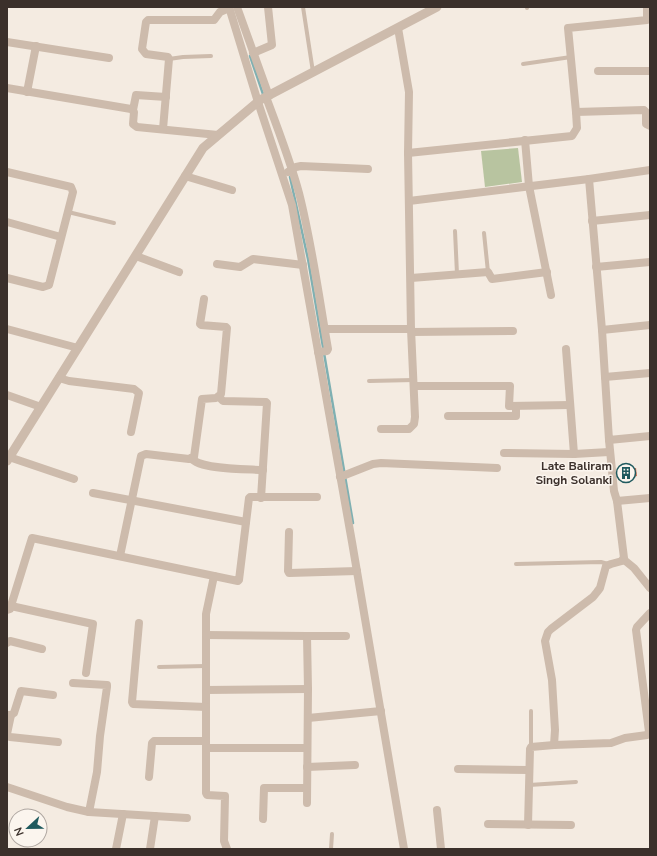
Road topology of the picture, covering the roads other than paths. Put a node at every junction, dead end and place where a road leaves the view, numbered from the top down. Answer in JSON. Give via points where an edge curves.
{"nodes":[{"id":1,"x":232,"y":7,"type":"edge"},
{"id":2,"x":268,"y":7,"type":"edge"},
{"id":3,"x":303,"y":7,"type":"edge"},
{"id":4,"x":437,"y":7,"type":"edge"},
{"id":5,"x":647,"y":7,"type":"edge"},
{"id":6,"x":398,"y":28,"type":"junction"},
{"id":7,"x":7,"y":42,"type":"edge"},
{"id":8,"x":36,"y":46,"type":"junction"},
{"id":9,"x":253,"y":53,"type":"junction"},
{"id":10,"x":211,"y":56,"type":"dead end"},
{"id":11,"x":571,"y":57,"type":"junction"},
{"id":12,"x":108,"y":58,"type":"dead end"},
{"id":13,"x":169,"y":59,"type":"junction"},
{"id":14,"x":523,"y":64,"type":"dead end"},
{"id":15,"x":598,"y":71,"type":"dead end"},
{"id":16,"x":650,"y":71,"type":"edge"},
{"id":17,"x":313,"y":73,"type":"junction"},
{"id":18,"x":7,"y":88,"type":"edge"},
{"id":19,"x":27,"y":92,"type":"junction"},
{"id":20,"x":166,"y":96,"type":"junction"},
{"id":21,"x":264,"y":99,"type":"junction"},
{"id":22,"x":133,"y":110,"type":"junction"},
{"id":23,"x":576,"y":112,"type":"junction"},
{"id":24,"x":650,"y":126,"type":"edge"},
{"id":25,"x":164,"y":129,"type":"junction"},
{"id":26,"x":218,"y":135,"type":"junction"},
{"id":27,"x":525,"y":140,"type":"junction"},
{"id":28,"x":408,"y":153,"type":"junction"},
{"id":29,"x":368,"y":170,"type":"dead end"},
{"id":30,"x":650,"y":170,"type":"edge"},
{"id":31,"x":7,"y":172,"type":"edge"},
{"id":32,"x":287,"y":172,"type":"junction"},
{"id":33,"x":185,"y":176,"type":"junction"},
{"id":34,"x":589,"y":179,"type":"junction"},
{"id":35,"x":528,"y":186,"type":"junction"},
{"id":36,"x":232,"y":190,"type":"dead end"},
{"id":37,"x":410,"y":201,"type":"junction"},
{"id":38,"x":68,"y":212,"type":"junction"},
{"id":39,"x":650,"y":215,"type":"edge"},
{"id":40,"x":592,"y":221,"type":"junction"},
{"id":41,"x":7,"y":222,"type":"edge"},
{"id":42,"x":114,"y":223,"type":"dead end"},
{"id":43,"x":455,"y":232,"type":"dead end"},
{"id":44,"x":484,"y":233,"type":"dead end"},
{"id":45,"x":61,"y":238,"type":"junction"},
{"id":46,"x":136,"y":256,"type":"junction"},
{"id":47,"x":650,"y":262,"type":"edge"},
{"id":48,"x":217,"y":264,"type":"dead end"},
{"id":49,"x":303,"y":265,"type":"junction"},
{"id":50,"x":596,"y":267,"type":"junction"},
{"id":51,"x":179,"y":272,"type":"dead end"},
{"id":52,"x":488,"y":272,"type":"junction"},
{"id":53,"x":547,"y":272,"type":"junction"},
{"id":54,"x":457,"y":274,"type":"junction"},
{"id":55,"x":7,"y":278,"type":"edge"},
{"id":56,"x":411,"y":278,"type":"junction"},
{"id":57,"x":551,"y":296,"type":"dead end"},
{"id":58,"x":204,"y":299,"type":"dead end"},
{"id":59,"x":650,"y":325,"type":"edge"},
{"id":60,"x":7,"y":329,"type":"edge"},
{"id":61,"x":325,"y":329,"type":"junction"},
{"id":62,"x":602,"y":330,"type":"junction"},
{"id":63,"x":412,"y":331,"type":"junction"},
{"id":64,"x":513,"y":331,"type":"dead end"},
{"id":65,"x":78,"y":348,"type":"junction"},
{"id":66,"x":566,"y":350,"type":"dead end"},
{"id":67,"x":322,"y":351,"type":"junction"},
{"id":68,"x":650,"y":373,"type":"edge"},
{"id":69,"x":605,"y":376,"type":"junction"},
{"id":70,"x":59,"y":378,"type":"junction"},
{"id":71,"x":369,"y":381,"type":"dead end"},
{"id":72,"x":414,"y":383,"type":"junction"},
{"id":73,"x":7,"y":395,"type":"edge"},
{"id":74,"x":219,"y":397,"type":"junction"},
{"id":75,"x":570,"y":405,"type":"junction"},
{"id":76,"x":41,"y":407,"type":"junction"},
{"id":77,"x":516,"y":407,"type":"junction"},
{"id":78,"x":448,"y":416,"type":"dead end"},
{"id":79,"x":381,"y":429,"type":"dead end"},
{"id":80,"x":131,"y":432,"type":"dead end"},
{"id":81,"x":650,"y":436,"type":"edge"},
{"id":82,"x":609,"y":440,"type":"junction"},
{"id":83,"x":504,"y":452,"type":"dead end"},
{"id":84,"x":609,"y":452,"type":"junction"},
{"id":85,"x":574,"y":454,"type":"junction"},
{"id":86,"x":191,"y":458,"type":"junction"},
{"id":87,"x":8,"y":459,"type":"edge"},
{"id":88,"x":497,"y":468,"type":"dead end"},
{"id":89,"x":263,"y":470,"type":"junction"},
{"id":90,"x":344,"y":476,"type":"junction"},
{"id":91,"x":74,"y":479,"type":"dead end"},
{"id":92,"x":93,"y":493,"type":"dead end"},
{"id":93,"x":261,"y":498,"type":"junction"},
{"id":94,"x":317,"y":498,"type":"dead end"},
{"id":95,"x":650,"y":498,"type":"edge"},
{"id":96,"x":132,"y":500,"type":"junction"},
{"id":97,"x":618,"y":501,"type":"junction"},
{"id":98,"x":246,"y":522,"type":"junction"},
{"id":99,"x":289,"y":532,"type":"dead end"},
{"id":100,"x":120,"y":556,"type":"junction"},
{"id":101,"x":623,"y":560,"type":"junction"},
{"id":102,"x":516,"y":564,"type":"dead end"},
{"id":103,"x":608,"y":565,"type":"junction"},
{"id":104,"x":357,"y":571,"type":"junction"},
{"id":105,"x":214,"y":576,"type":"junction"},
{"id":106,"x":650,"y":588,"type":"edge"},
{"id":107,"x":9,"y":608,"type":"edge"},
{"id":108,"x":650,"y":613,"type":"edge"},
{"id":109,"x":139,"y":623,"type":"dead end"},
{"id":110,"x":206,"y":635,"type":"junction"},
{"id":111,"x":307,"y":636,"type":"junction"},
{"id":112,"x":346,"y":636,"type":"dead end"},
{"id":113,"x":7,"y":644,"type":"edge"},
{"id":114,"x":42,"y":649,"type":"dead end"},
{"id":115,"x":159,"y":666,"type":"dead end"},
{"id":116,"x":206,"y":666,"type":"junction"},
{"id":117,"x":86,"y":672,"type":"dead end"},
{"id":118,"x":73,"y":683,"type":"dead end"},
{"id":119,"x":308,"y":689,"type":"junction"},
{"id":120,"x":206,"y":690,"type":"junction"},
{"id":121,"x":53,"y":694,"type":"dead end"},
{"id":122,"x":206,"y":707,"type":"junction"},
{"id":123,"x":380,"y":711,"type":"junction"},
{"id":124,"x":531,"y":711,"type":"dead end"},
{"id":125,"x":9,"y":715,"type":"edge"},
{"id":126,"x":308,"y":718,"type":"junction"},
{"id":127,"x":7,"y":735,"type":"edge"},
{"id":128,"x":58,"y":742,"type":"dead end"},
{"id":129,"x":206,"y":744,"type":"junction"},
{"id":130,"x":554,"y":745,"type":"junction"},
{"id":131,"x":531,"y":747,"type":"junction"},
{"id":132,"x":307,"y":748,"type":"junction"},
{"id":133,"x":355,"y":765,"type":"dead end"},
{"id":134,"x":307,"y":767,"type":"junction"},
{"id":135,"x":458,"y":769,"type":"dead end"},
{"id":136,"x":528,"y":770,"type":"junction"},
{"id":137,"x":149,"y":777,"type":"dead end"},
{"id":138,"x":576,"y":782,"type":"dead end"},
{"id":139,"x":528,"y":785,"type":"junction"},
{"id":140,"x":7,"y":787,"type":"edge"},
{"id":141,"x":306,"y":788,"type":"junction"},
{"id":142,"x":307,"y":803,"type":"dead end"},
{"id":143,"x":437,"y":810,"type":"dead end"},
{"id":144,"x":89,"y":812,"type":"junction"},
{"id":145,"x":123,"y":814,"type":"junction"},
{"id":146,"x":155,"y":816,"type":"junction"},
{"id":147,"x":187,"y":818,"type":"dead end"},
{"id":148,"x":263,"y":819,"type":"dead end"},
{"id":149,"x":488,"y":824,"type":"dead end"},
{"id":150,"x":528,"y":825,"type":"junction"},
{"id":151,"x":571,"y":825,"type":"dead end"},
{"id":152,"x":332,"y":834,"type":"dead end"},
{"id":153,"x":116,"y":849,"type":"edge"},
{"id":154,"x":150,"y":849,"type":"edge"},
{"id":155,"x":227,"y":849,"type":"edge"},
{"id":156,"x":331,"y":849,"type":"edge"},
{"id":157,"x":404,"y":849,"type":"edge"},
{"id":158,"x":441,"y":849,"type":"edge"}],
"edges":[{"from":1,"to":9,"type":"street"},
{"from":1,"to":13,"type":"street","via":[[220,12],[214,20],[148,20],[143,52]]},
{"from":1,"to":21,"type":"street"},
{"from":2,"to":9,"type":"street","via":[[272,45]]},
{"from":3,"to":17,"type":"lane"},
{"from":4,"to":6,"type":"street"},
{"from":5,"to":11,"type":"street","via":[[647,20],[568,27]]},
{"from":6,"to":17,"type":"street"},
{"from":6,"to":28,"type":"street","via":[[409,92]]},
{"from":7,"to":8,"type":"street"},
{"from":8,"to":12,"type":"street"},
{"from":8,"to":19,"type":"street"},
{"from":9,"to":21,"type":"street"},
{"from":10,"to":13,"type":"lane"},
{"from":11,"to":14,"type":"lane"},
{"from":11,"to":23,"type":"street"},
{"from":13,"to":20,"type":"street"},
{"from":15,"to":16,"type":"street"},
{"from":17,"to":21,"type":"street"},
{"from":18,"to":19,"type":"street"},
{"from":19,"to":22,"type":"street"},
{"from":20,"to":22,"type":"street","via":[[136,95]]},
{"from":20,"to":25,"type":"street"},
{"from":21,"to":26,"type":"street"},
{"from":21,"to":32,"type":"street"},
{"from":22,"to":25,"type":"street","via":[[134,126]]},
{"from":23,"to":24,"type":"street","via":[[644,110],[646,124]]},
{"from":23,"to":27,"type":"street","via":[[577,128],[572,136]]},
{"from":25,"to":26,"type":"street"},
{"from":26,"to":33,"type":"street","via":[[203,148]]},
{"from":27,"to":28,"type":"street"},
{"from":27,"to":35,"type":"street"},
{"from":28,"to":37,"type":"street"},
{"from":29,"to":32,"type":"street","via":[[301,166]]},
{"from":30,"to":34,"type":"street"},
{"from":31,"to":38,"type":"street","via":[[71,187],[73,192]]},
{"from":32,"to":49,"type":"street"},
{"from":32,"to":61,"type":"street","via":[[299,194]]},
{"from":33,"to":36,"type":"street"},
{"from":33,"to":46,"type":"street"},
{"from":34,"to":35,"type":"street"},
{"from":34,"to":40,"type":"street"},
{"from":35,"to":37,"type":"street"},
{"from":35,"to":53,"type":"street"},
{"from":37,"to":56,"type":"street"},
{"from":38,"to":42,"type":"lane"},
{"from":38,"to":45,"type":"street"},
{"from":39,"to":40,"type":"street"},
{"from":40,"to":50,"type":"street"},
{"from":41,"to":45,"type":"street"},
{"from":43,"to":54,"type":"lane"},
{"from":44,"to":52,"type":"lane"},
{"from":45,"to":55,"type":"street","via":[[46,287]]},
{"from":46,"to":51,"type":"street"},
{"from":46,"to":65,"type":"street"},
{"from":47,"to":50,"type":"street"},
{"from":48,"to":49,"type":"street","via":[[240,267],[253,259]]},
{"from":49,"to":67,"type":"street"},
{"from":50,"to":62,"type":"street"},
{"from":52,"to":53,"type":"street","via":[[492,279]]},
{"from":52,"to":54,"type":"street"},
{"from":53,"to":57,"type":"street"},
{"from":54,"to":56,"type":"street"},
{"from":56,"to":63,"type":"street"},
{"from":58,"to":74,"type":"street","via":[[200,324],[227,328]]},
{"from":59,"to":62,"type":"street"},
{"from":60,"to":65,"type":"street"},
{"from":61,"to":63,"type":"street"},
{"from":61,"to":67,"type":"street","via":[[328,349]]},
{"from":62,"to":69,"type":"street"},
{"from":63,"to":64,"type":"street"},
{"from":63,"to":72,"type":"street"},
{"from":65,"to":70,"type":"street"},
{"from":66,"to":75,"type":"street"},
{"from":67,"to":90,"type":"street"},
{"from":68,"to":69,"type":"street"},
{"from":69,"to":82,"type":"street"},
{"from":70,"to":76,"type":"street"},
{"from":70,"to":80,"type":"street","via":[[137,391]]},
{"from":71,"to":72,"type":"lane"},
{"from":72,"to":77,"type":"street","via":[[510,386],[509,406]]},
{"from":72,"to":79,"type":"street","via":[[414,424],[409,429]]},
{"from":73,"to":76,"type":"street"},
{"from":74,"to":86,"type":"street","via":[[202,399],[194,457]]},
{"from":74,"to":89,"type":"street","via":[[223,401],[267,403]]},
{"from":75,"to":77,"type":"street"},
{"from":75,"to":85,"type":"street"},
{"from":76,"to":87,"type":"street"},
{"from":77,"to":78,"type":"street","via":[[516,416]]},
{"from":81,"to":82,"type":"street"},
{"from":82,"to":84,"type":"street"},
{"from":83,"to":85,"type":"street"},
{"from":84,"to":85,"type":"street"},
{"from":84,"to":97,"type":"street","via":[[614,491]]},
{"from":86,"to":89,"type":"street","via":[[196,463],[206,466]]},
{"from":86,"to":96,"type":"street","via":[[146,454],[141,456]]},
{"from":87,"to":91,"type":"street"},
{"from":88,"to":90,"type":"street","via":[[381,463]]},
{"from":89,"to":93,"type":"street"},
{"from":90,"to":104,"type":"street"},
{"from":92,"to":96,"type":"street"},
{"from":93,"to":94,"type":"street"},
{"from":93,"to":98,"type":"street","via":[[248,498]]},
{"from":95,"to":97,"type":"street"},
{"from":96,"to":98,"type":"street"},
{"from":96,"to":100,"type":"street"},
{"from":97,"to":101,"type":"street"},
{"from":98,"to":105,"type":"street","via":[[239,580]]},
{"from":99,"to":104,"type":"street","via":[[289,573]]},
{"from":100,"to":105,"type":"street"},
{"from":100,"to":107,"type":"street","via":[[32,538]]},
{"from":101,"to":103,"type":"street"},
{"from":101,"to":106,"type":"street","via":[[634,568]]},
{"from":102,"to":103,"type":"lane","via":[[601,562]]},
{"from":103,"to":130,"type":"street","via":[[600,588],[593,597],[551,629],[545,641],[552,680]]},
{"from":104,"to":123,"type":"street"},
{"from":105,"to":110,"type":"street","via":[[206,614]]},
{"from":107,"to":117,"type":"street","via":[[93,624]]},
{"from":108,"to":130,"type":"street","via":[[636,630],[647,734],[611,743]]},
{"from":109,"to":122,"type":"street","via":[[133,704]]},
{"from":110,"to":111,"type":"street"},
{"from":110,"to":116,"type":"street"},
{"from":111,"to":112,"type":"street"},
{"from":111,"to":119,"type":"street"},
{"from":113,"to":114,"type":"street","via":[[10,641]]},
{"from":115,"to":116,"type":"lane"},
{"from":116,"to":120,"type":"street"},
{"from":118,"to":144,"type":"street","via":[[107,685],[97,772]]},
{"from":119,"to":120,"type":"street"},
{"from":119,"to":126,"type":"street"},
{"from":120,"to":122,"type":"street"},
{"from":121,"to":125,"type":"street","via":[[21,691],[14,713]]},
{"from":122,"to":129,"type":"street"},
{"from":123,"to":126,"type":"street"},
{"from":123,"to":157,"type":"street"},
{"from":124,"to":131,"type":"lane"},
{"from":125,"to":127,"type":"street"},
{"from":126,"to":132,"type":"street"},
{"from":127,"to":128,"type":"street"},
{"from":129,"to":132,"type":"street"},
{"from":129,"to":137,"type":"street","via":[[154,741]]},
{"from":129,"to":155,"type":"street","via":[[206,793],[225,796],[224,841]]},
{"from":130,"to":131,"type":"street"},
{"from":131,"to":136,"type":"street"},
{"from":132,"to":134,"type":"street"},
{"from":133,"to":134,"type":"street"},
{"from":134,"to":141,"type":"street"},
{"from":135,"to":136,"type":"street"},
{"from":136,"to":139,"type":"street"},
{"from":138,"to":139,"type":"lane"},
{"from":139,"to":150,"type":"street"},
{"from":140,"to":144,"type":"street"},
{"from":141,"to":142,"type":"street"},
{"from":141,"to":148,"type":"street","via":[[264,788]]},
{"from":143,"to":158,"type":"street"},
{"from":144,"to":145,"type":"street"},
{"from":145,"to":146,"type":"street"},
{"from":145,"to":153,"type":"street"},
{"from":146,"to":147,"type":"street"},
{"from":146,"to":154,"type":"street"},
{"from":149,"to":150,"type":"street"},
{"from":150,"to":151,"type":"street"},
{"from":152,"to":156,"type":"lane"}]}
